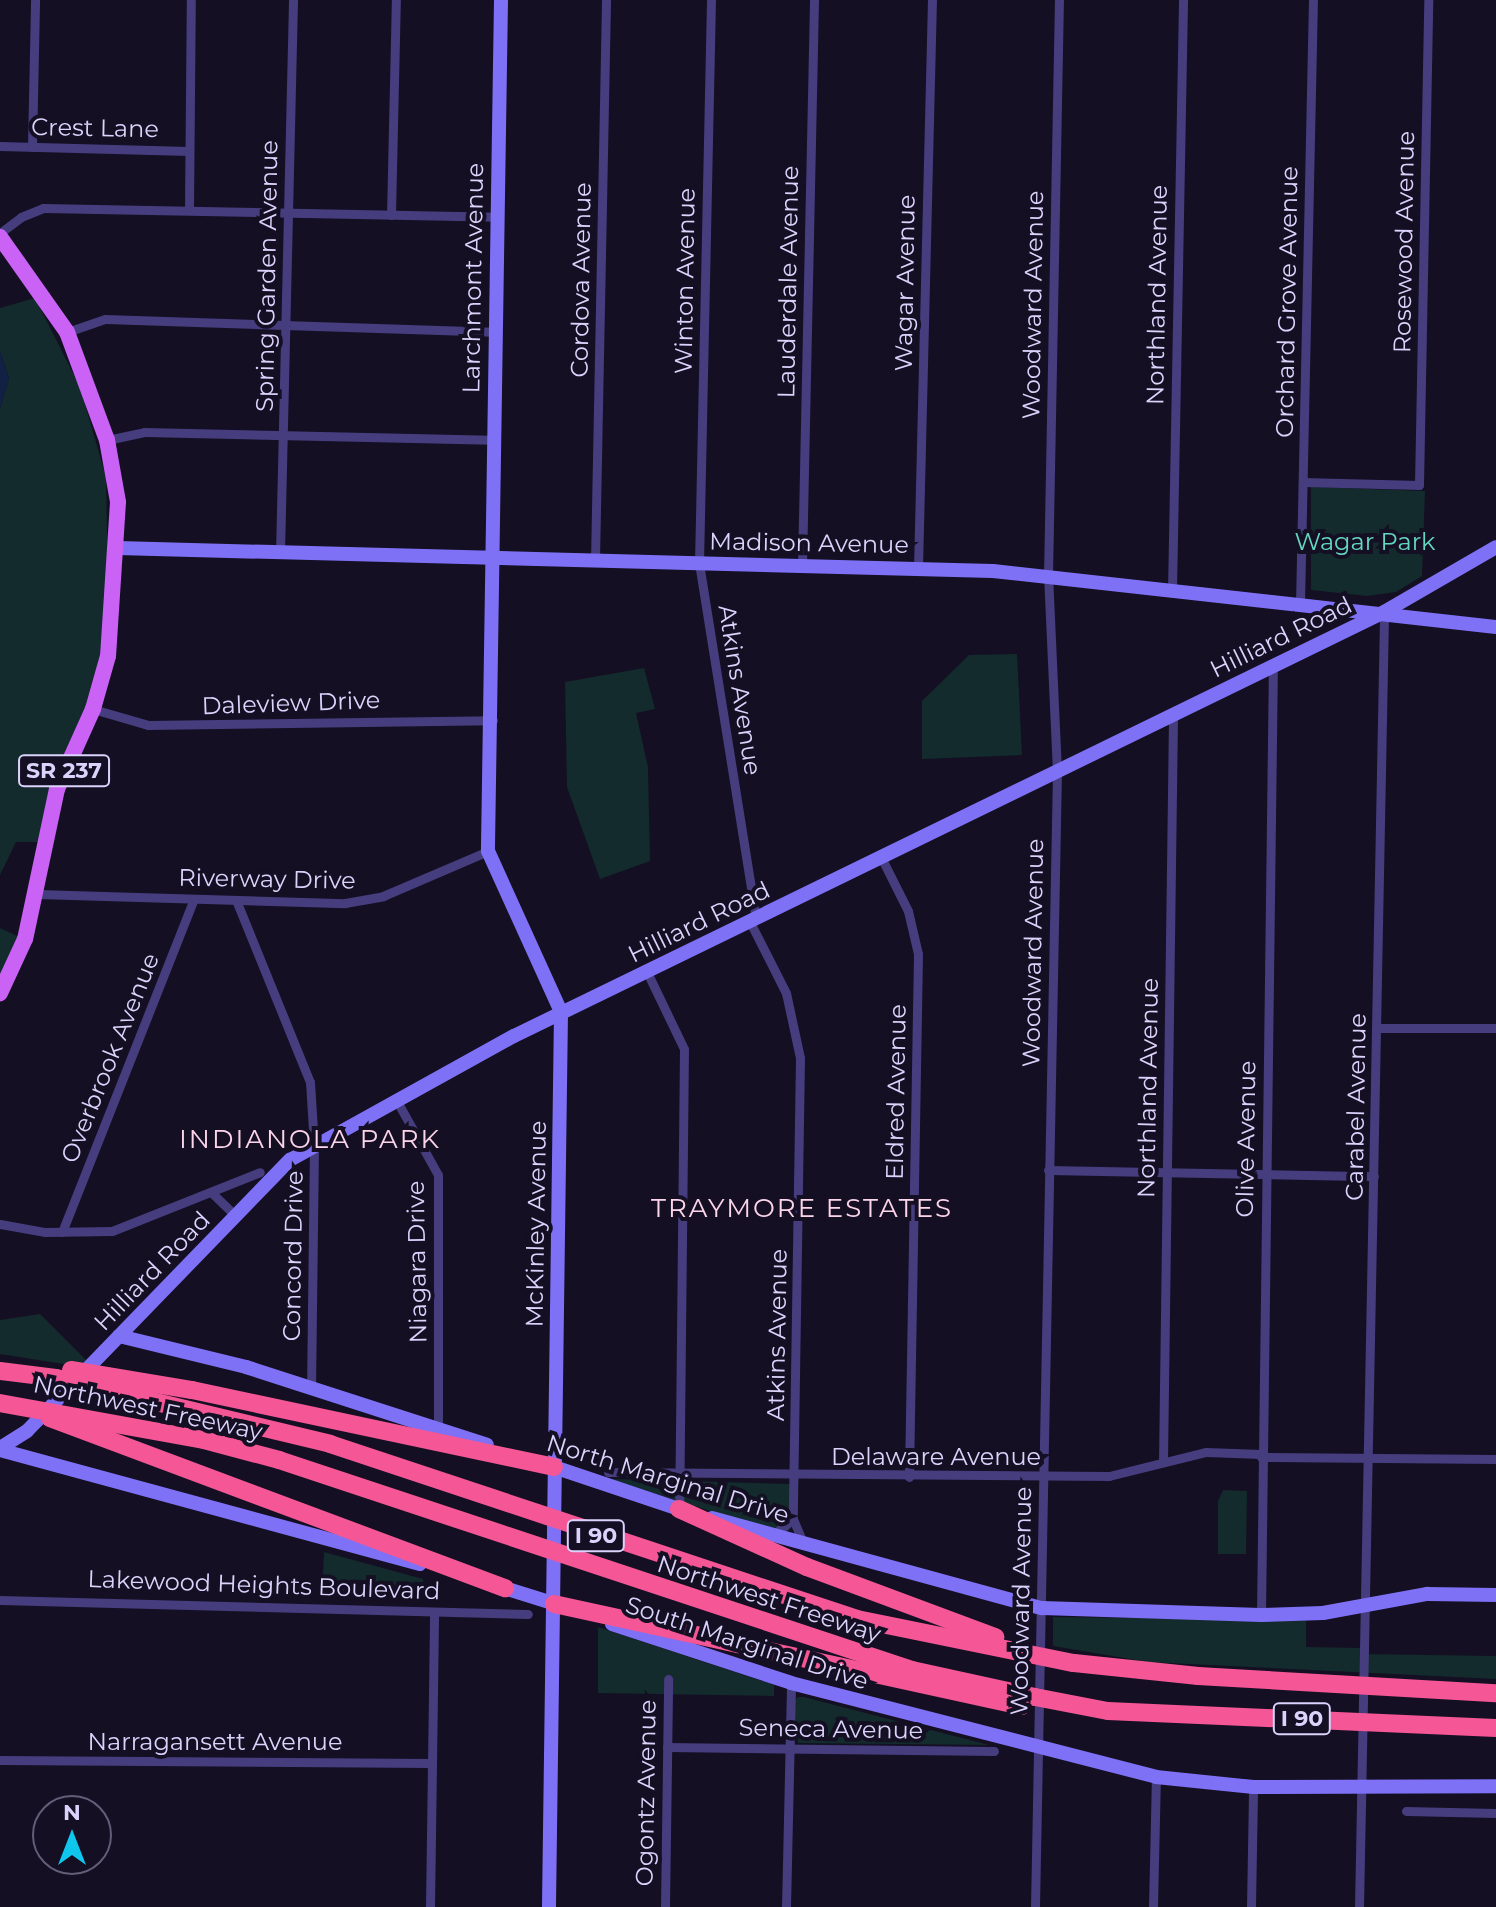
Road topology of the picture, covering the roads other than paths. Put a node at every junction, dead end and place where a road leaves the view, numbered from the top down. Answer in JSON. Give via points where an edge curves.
{"nodes":[{"id":1,"x":35,"y":0,"type":"edge"},
{"id":2,"x":191,"y":0,"type":"edge"},
{"id":3,"x":293,"y":0,"type":"edge"},
{"id":4,"x":396,"y":0,"type":"edge"},
{"id":5,"x":501,"y":0,"type":"edge"},
{"id":6,"x":606,"y":0,"type":"edge"},
{"id":7,"x":711,"y":0,"type":"edge"},
{"id":8,"x":814,"y":0,"type":"edge"},
{"id":9,"x":932,"y":0,"type":"edge"},
{"id":10,"x":1059,"y":0,"type":"edge"},
{"id":11,"x":1183,"y":0,"type":"edge"},
{"id":12,"x":1313,"y":0,"type":"edge"},
{"id":13,"x":1428,"y":0,"type":"edge"},
{"id":14,"x":0,"y":146,"type":"edge"},
{"id":15,"x":32,"y":147,"type":"junction"},
{"id":16,"x":189,"y":151,"type":"junction"},
{"id":17,"x":189,"y":209,"type":"junction"},
{"id":18,"x":289,"y":211,"type":"junction"},
{"id":19,"x":391,"y":215,"type":"junction"},
{"id":20,"x":497,"y":217,"type":"junction"},
{"id":21,"x":0,"y":235,"type":"edge"},
{"id":22,"x":287,"y":326,"type":"junction"},
{"id":23,"x":67,"y":332,"type":"junction"},
{"id":24,"x":493,"y":332,"type":"junction"},
{"id":25,"x":284,"y":436,"type":"junction"},
{"id":26,"x":107,"y":440,"type":"junction"},
{"id":27,"x":491,"y":440,"type":"junction"},
{"id":28,"x":1303,"y":482,"type":"junction"},
{"id":29,"x":1496,"y":547,"type":"edge"},
{"id":30,"x":118,"y":548,"type":"junction"},
{"id":31,"x":280,"y":553,"type":"junction"},
{"id":32,"x":489,"y":557,"type":"junction"},
{"id":33,"x":595,"y":560,"type":"junction"},
{"id":34,"x":699,"y":563,"type":"junction"},
{"id":35,"x":802,"y":565,"type":"junction"},
{"id":36,"x":918,"y":568,"type":"junction"},
{"id":37,"x":1048,"y":576,"type":"junction"},
{"id":38,"x":1172,"y":591,"type":"junction"},
{"id":39,"x":1300,"y":604,"type":"junction"},
{"id":40,"x":1384,"y":612,"type":"junction"},
{"id":41,"x":1496,"y":627,"type":"edge"},
{"id":42,"x":1273,"y":664,"type":"junction"},
{"id":43,"x":93,"y":709,"type":"junction"},
{"id":44,"x":1173,"y":714,"type":"junction"},
{"id":45,"x":493,"y":720,"type":"junction"},
{"id":46,"x":1057,"y":772,"type":"junction"},
{"id":47,"x":488,"y":851,"type":"junction"},
{"id":48,"x":882,"y":859,"type":"junction"},
{"id":49,"x":37,"y":894,"type":"junction"},
{"id":50,"x":194,"y":899,"type":"junction"},
{"id":51,"x":236,"y":900,"type":"junction"},
{"id":52,"x":753,"y":921,"type":"junction"},
{"id":53,"x":647,"y":972,"type":"junction"},
{"id":54,"x":0,"y":993,"type":"edge"},
{"id":55,"x":561,"y":1012,"type":"junction"},
{"id":56,"x":1378,"y":1028,"type":"junction"},
{"id":57,"x":1496,"y":1028,"type":"edge"},
{"id":58,"x":398,"y":1103,"type":"junction"},
{"id":59,"x":314,"y":1146,"type":"junction"},
{"id":60,"x":1048,"y":1170,"type":"junction"},
{"id":61,"x":260,"y":1172,"type":"dead end"},
{"id":62,"x":1167,"y":1173,"type":"junction"},
{"id":63,"x":1266,"y":1175,"type":"junction"},
{"id":64,"x":1374,"y":1176,"type":"junction"},
{"id":65,"x":212,"y":1193,"type":"junction"},
{"id":66,"x":236,"y":1216,"type":"junction"},
{"id":67,"x":0,"y":1224,"type":"edge"},
{"id":68,"x":62,"y":1232,"type":"junction"},
{"id":69,"x":119,"y":1336,"type":"junction"},
{"id":70,"x":0,"y":1361,"type":"edge"},
{"id":71,"x":0,"y":1371,"type":"edge"},
{"id":72,"x":311,"y":1387,"type":"junction"},
{"id":73,"x":0,"y":1403,"type":"edge"},
{"id":74,"x":22,"y":1405,"type":"junction"},
{"id":75,"x":438,"y":1430,"type":"junction"},
{"id":76,"x":0,"y":1449,"type":"edge"},
{"id":77,"x":1261,"y":1456,"type":"junction"},
{"id":78,"x":1370,"y":1459,"type":"junction"},
{"id":79,"x":1496,"y":1459,"type":"edge"},
{"id":80,"x":1163,"y":1462,"type":"junction"},
{"id":81,"x":608,"y":1472,"type":"dead end"},
{"id":82,"x":680,"y":1473,"type":"junction"},
{"id":83,"x":554,"y":1474,"type":"junction"},
{"id":84,"x":795,"y":1476,"type":"junction"},
{"id":85,"x":909,"y":1477,"type":"junction"},
{"id":86,"x":1043,"y":1478,"type":"junction"},
{"id":87,"x":679,"y":1509,"type":"junction"},
{"id":88,"x":793,"y":1519,"type":"junction"},
{"id":89,"x":774,"y":1534,"type":"junction"},
{"id":90,"x":804,"y":1544,"type":"junction"},
{"id":91,"x":505,"y":1588,"type":"junction"},
{"id":92,"x":554,"y":1595,"type":"junction"},
{"id":93,"x":1496,"y":1595,"type":"edge"},
{"id":94,"x":0,"y":1600,"type":"edge"},
{"id":95,"x":1367,"y":1603,"type":"junction"},
{"id":96,"x":434,"y":1612,"type":"junction"},
{"id":97,"x":528,"y":1614,"type":"dead end"},
{"id":98,"x":1042,"y":1614,"type":"junction"},
{"id":99,"x":1261,"y":1615,"type":"junction"},
{"id":100,"x":1198,"y":1676,"type":"junction"},
{"id":101,"x":668,"y":1679,"type":"dead end"},
{"id":102,"x":791,"y":1683,"type":"junction"},
{"id":103,"x":1494,"y":1692,"type":"edge"},
{"id":104,"x":1108,"y":1711,"type":"junction"},
{"id":105,"x":1496,"y":1728,"type":"edge"},
{"id":106,"x":667,"y":1747,"type":"junction"},
{"id":107,"x":787,"y":1747,"type":"junction"},
{"id":108,"x":1038,"y":1750,"type":"junction"},
{"id":109,"x":994,"y":1751,"type":"dead end"},
{"id":110,"x":0,"y":1760,"type":"edge"},
{"id":111,"x":431,"y":1763,"type":"junction"},
{"id":112,"x":1156,"y":1777,"type":"junction"},
{"id":113,"x":1362,"y":1785,"type":"junction"},
{"id":114,"x":1496,"y":1786,"type":"edge"},
{"id":115,"x":1253,"y":1787,"type":"junction"},
{"id":116,"x":1406,"y":1811,"type":"dead end"},
{"id":117,"x":1496,"y":1813,"type":"edge"},
{"id":118,"x":430,"y":1907,"type":"edge"},
{"id":119,"x":549,"y":1907,"type":"edge"},
{"id":120,"x":665,"y":1907,"type":"edge"},
{"id":121,"x":786,"y":1907,"type":"edge"},
{"id":122,"x":1035,"y":1907,"type":"edge"},
{"id":123,"x":1153,"y":1907,"type":"edge"},
{"id":124,"x":1251,"y":1907,"type":"edge"},
{"id":125,"x":1359,"y":1907,"type":"edge"}],
"edges":[{"from":1,"to":15,"type":"street"},
{"from":2,"to":16,"type":"street"},
{"from":3,"to":18,"type":"street","name":"Spring Garden Avenue"},
{"from":4,"to":19,"type":"street"},
{"from":5,"to":20,"type":"main road","name":"Larchmont Avenue"},
{"from":6,"to":33,"type":"street","name":"Cordova Avenue"},
{"from":7,"to":34,"type":"street","name":"Winton Avenue"},
{"from":8,"to":35,"type":"street","name":"Lauderdale Avenue"},
{"from":9,"to":36,"type":"street","name":"Wagar Avenue"},
{"from":10,"to":37,"type":"street","name":"Woodward Avenue"},
{"from":11,"to":38,"type":"street","name":"Northland Avenue"},
{"from":12,"to":28,"type":"street","name":"Orchard Grove Avenue"},
{"from":13,"to":28,"type":"street","name":"Rosewood Avenue","via":[[1419,485]]},
{"from":14,"to":15,"type":"street","name":"Crest Lane"},
{"from":15,"to":16,"type":"street","name":"Crest Lane"},
{"from":16,"to":17,"type":"street"},
{"from":17,"to":18,"type":"street"},
{"from":17,"to":21,"type":"street","via":[[43,208],[21,217]]},
{"from":18,"to":19,"type":"street"},
{"from":18,"to":22,"type":"street","name":"Spring Garden Avenue"},
{"from":19,"to":20,"type":"street"},
{"from":20,"to":24,"type":"main road","name":"Larchmont Avenue"},
{"from":21,"to":23,"type":"main road","number":"SR 237"},
{"from":22,"to":23,"type":"street","via":[[105,319]]},
{"from":22,"to":24,"type":"street"},
{"from":22,"to":25,"type":"street","name":"Spring Garden Avenue"},
{"from":23,"to":26,"type":"main road","number":"SR 237"},
{"from":24,"to":27,"type":"main road","name":"Larchmont Avenue"},
{"from":25,"to":26,"type":"street","via":[[144,432]]},
{"from":25,"to":27,"type":"street"},
{"from":25,"to":31,"type":"street","name":"Spring Garden Avenue"},
{"from":26,"to":30,"type":"main road","number":"SR 237","via":[[116,471]]},
{"from":27,"to":32,"type":"main road","name":"Larchmont Avenue"},
{"from":28,"to":39,"type":"street","name":"Orchard Grove Avenue"},
{"from":29,"to":40,"type":"main road","name":"Hilliard Road"},
{"from":30,"to":31,"type":"main road","name":"Madison Avenue"},
{"from":30,"to":43,"type":"main road","number":"SR 237","via":[[108,656]]},
{"from":31,"to":32,"type":"main road","name":"Madison Avenue"},
{"from":32,"to":33,"type":"main road","name":"Madison Avenue"},
{"from":32,"to":45,"type":"main road","name":"McKinley Avenue"},
{"from":33,"to":34,"type":"main road","name":"Madison Avenue"},
{"from":34,"to":35,"type":"main road","name":"Madison Avenue"},
{"from":34,"to":52,"type":"street","name":"Atkins Avenue"},
{"from":35,"to":36,"type":"main road","name":"Madison Avenue"},
{"from":36,"to":37,"type":"main road","name":"Madison Avenue"},
{"from":37,"to":38,"type":"main road","name":"Madison Avenue"},
{"from":37,"to":46,"type":"street","name":"Woodward Avenue"},
{"from":38,"to":39,"type":"main road","name":"Madison Avenue"},
{"from":39,"to":40,"type":"main road","name":"Madison Avenue"},
{"from":40,"to":41,"type":"main road","name":"Madison Avenue"},
{"from":40,"to":42,"type":"main road","name":"Hilliard Road"},
{"from":40,"to":56,"type":"street","name":"Carabel Avenue"},
{"from":42,"to":44,"type":"main road","name":"Hilliard Road"},
{"from":42,"to":63,"type":"street","name":"Olive Avenue"},
{"from":43,"to":45,"type":"street","name":"Daleview Drive","via":[[148,725]]},
{"from":43,"to":49,"type":"main road","number":"SR 237","via":[[57,789]]},
{"from":44,"to":46,"type":"main road","name":"Hilliard Road"},
{"from":44,"to":62,"type":"street","name":"Northland Avenue"},
{"from":45,"to":47,"type":"main road","name":"McKinley Avenue"},
{"from":46,"to":48,"type":"main road","name":"Hilliard Road"},
{"from":46,"to":60,"type":"street","name":"Woodward Avenue"},
{"from":47,"to":51,"type":"street","name":"Riverway Drive","via":[[367,900]]},
{"from":47,"to":55,"type":"main road","name":"McKinley Avenue"},
{"from":48,"to":52,"type":"main road","name":"Hilliard Road"},
{"from":48,"to":85,"type":"street","name":"Eldred Avenue","via":[[908,911],[918,954]]},
{"from":49,"to":50,"type":"street","name":"Riverway Drive"},
{"from":49,"to":54,"type":"main road","number":"SR 237","via":[[25,939]]},
{"from":50,"to":51,"type":"street","name":"Riverway Drive"},
{"from":50,"to":68,"type":"street","name":"Overbrook Avenue"},
{"from":51,"to":59,"type":"street","name":"Concord Drive","via":[[304,1065]]},
{"from":52,"to":53,"type":"main road","name":"Hilliard Road"},
{"from":52,"to":84,"type":"street","name":"Atkins Avenue","via":[[786,993],[800,1058]]},
{"from":53,"to":55,"type":"main road","name":"Hilliard Road"},
{"from":53,"to":82,"type":"street","via":[[684,1049]]},
{"from":55,"to":58,"type":"main road","name":"Hilliard Road"},
{"from":55,"to":83,"type":"main road","name":"McKinley Avenue"},
{"from":56,"to":57,"type":"street"},
{"from":56,"to":64,"type":"street","name":"Carabel Avenue"},
{"from":58,"to":59,"type":"main road","name":"Hilliard Road"},
{"from":58,"to":75,"type":"street","name":"Niagara Drive","via":[[438,1175]]},
{"from":59,"to":66,"type":"main road","name":"Hilliard Road","via":[[290,1160]]},
{"from":59,"to":72,"type":"street","name":"Concord Drive"},
{"from":60,"to":62,"type":"street"},
{"from":60,"to":86,"type":"street","name":"Woodward Avenue"},
{"from":61,"to":65,"type":"street"},
{"from":62,"to":63,"type":"street"},
{"from":62,"to":80,"type":"street","name":"Northland Avenue"},
{"from":63,"to":64,"type":"street"},
{"from":63,"to":77,"type":"street","name":"Olive Avenue"},
{"from":64,"to":78,"type":"street","name":"Carabel Avenue"},
{"from":65,"to":66,"type":"street"},
{"from":65,"to":68,"type":"street","via":[[112,1231]]},
{"from":66,"to":69,"type":"main road","name":"Hilliard Road"},
{"from":67,"to":68,"type":"street"},
{"from":69,"to":72,"type":"main road","name":"North Marginal Drive"},
{"from":69,"to":76,"type":"main road","name":"Hilliard Road","via":[[16,1440]]},
{"from":70,"to":83,"type":"highway","via":[[192,1390]]},
{"from":71,"to":100,"type":"highway","name":"Northwest Freeway","number":"I 90","via":[[56,1378],[330,1444],[857,1619],[1074,1663]]},
{"from":72,"to":75,"type":"main road","name":"North Marginal Drive"},
{"from":73,"to":74,"type":"highway","name":"Northwest Freeway","number":"I 90"},
{"from":74,"to":91,"type":"highway"},
{"from":74,"to":104,"type":"highway","name":"Northwest Freeway","number":"I 90","via":[[279,1460],[912,1670]]},
{"from":75,"to":83,"type":"main road","name":"North Marginal Drive"},
{"from":76,"to":91,"type":"main road","name":"South Marginal Drive"},
{"from":77,"to":78,"type":"street","name":"Delaware Avenue"},
{"from":77,"to":80,"type":"street","name":"Delaware Avenue","via":[[1206,1452]]},
{"from":77,"to":99,"type":"street","name":"Olive Avenue"},
{"from":78,"to":79,"type":"street","name":"Delaware Avenue"},
{"from":78,"to":95,"type":"street","name":"Carabel Avenue"},
{"from":80,"to":86,"type":"street","name":"Delaware Avenue","via":[[1109,1476]]},
{"from":81,"to":82,"type":"street","name":"Delaware Avenue"},
{"from":82,"to":84,"type":"street","name":"Delaware Avenue"},
{"from":82,"to":87,"type":"street"},
{"from":83,"to":87,"type":"main road","name":"North Marginal Drive"},
{"from":83,"to":92,"type":"main road","name":"McKinley Avenue"},
{"from":84,"to":85,"type":"street","name":"Delaware Avenue"},
{"from":84,"to":88,"type":"street","name":"Atkins Avenue"},
{"from":85,"to":86,"type":"street","name":"Delaware Avenue"},
{"from":86,"to":98,"type":"street","name":"Woodward Avenue"},
{"from":87,"to":89,"type":"main road","name":"North Marginal Drive"},
{"from":87,"to":100,"type":"highway","via":[[781,1556],[988,1635],[1061,1655]]},
{"from":88,"to":89,"type":"street"},
{"from":88,"to":90,"type":"street","name":"Atkins Avenue"},
{"from":89,"to":90,"type":"main road","name":"North Marginal Drive"},
{"from":90,"to":98,"type":"main road","name":"North Marginal Drive"},
{"from":91,"to":92,"type":"main road","name":"South Marginal Drive"},
{"from":92,"to":102,"type":"main road","name":"South Marginal Drive"},
{"from":92,"to":104,"type":"highway","via":[[902,1684],[1027,1707]]},
{"from":92,"to":119,"type":"main road","name":"McKinley Avenue"},
{"from":93,"to":95,"type":"main road","via":[[1427,1594]]},
{"from":94,"to":96,"type":"street","name":"Lakewood Heights Boulevard"},
{"from":95,"to":99,"type":"main road","via":[[1323,1613]]},
{"from":95,"to":113,"type":"street","name":"Carabel Avenue"},
{"from":96,"to":97,"type":"street","name":"Lakewood Heights Boulevard"},
{"from":96,"to":111,"type":"street"},
{"from":98,"to":99,"type":"main road","name":"North Marginal Drive"},
{"from":98,"to":108,"type":"street","name":"Woodward Avenue"},
{"from":100,"to":103,"type":"highway","name":"Northwest Freeway","number":"I 90"},
{"from":101,"to":106,"type":"street","name":"Ogontz Avenue"},
{"from":102,"to":107,"type":"street"},
{"from":102,"to":108,"type":"main road","name":"South Marginal Drive"},
{"from":104,"to":105,"type":"highway","name":"Northwest Freeway","number":"I 90"},
{"from":106,"to":107,"type":"street","name":"Seneca Avenue"},
{"from":106,"to":120,"type":"street","name":"Ogontz Avenue"},
{"from":107,"to":109,"type":"street","name":"Seneca Avenue"},
{"from":107,"to":121,"type":"street"},
{"from":108,"to":112,"type":"main road","name":"South Marginal Drive"},
{"from":108,"to":122,"type":"street","name":"Woodward Avenue"},
{"from":110,"to":111,"type":"street","name":"Narragansett Avenue"},
{"from":111,"to":118,"type":"street"},
{"from":112,"to":115,"type":"main road","name":"South Marginal Drive"},
{"from":112,"to":123,"type":"street"},
{"from":113,"to":114,"type":"main road","name":"South Marginal Drive"},
{"from":113,"to":115,"type":"main road","name":"South Marginal Drive"},
{"from":113,"to":125,"type":"street","name":"Carabel Avenue"},
{"from":115,"to":124,"type":"street"},
{"from":116,"to":117,"type":"street"}]}
